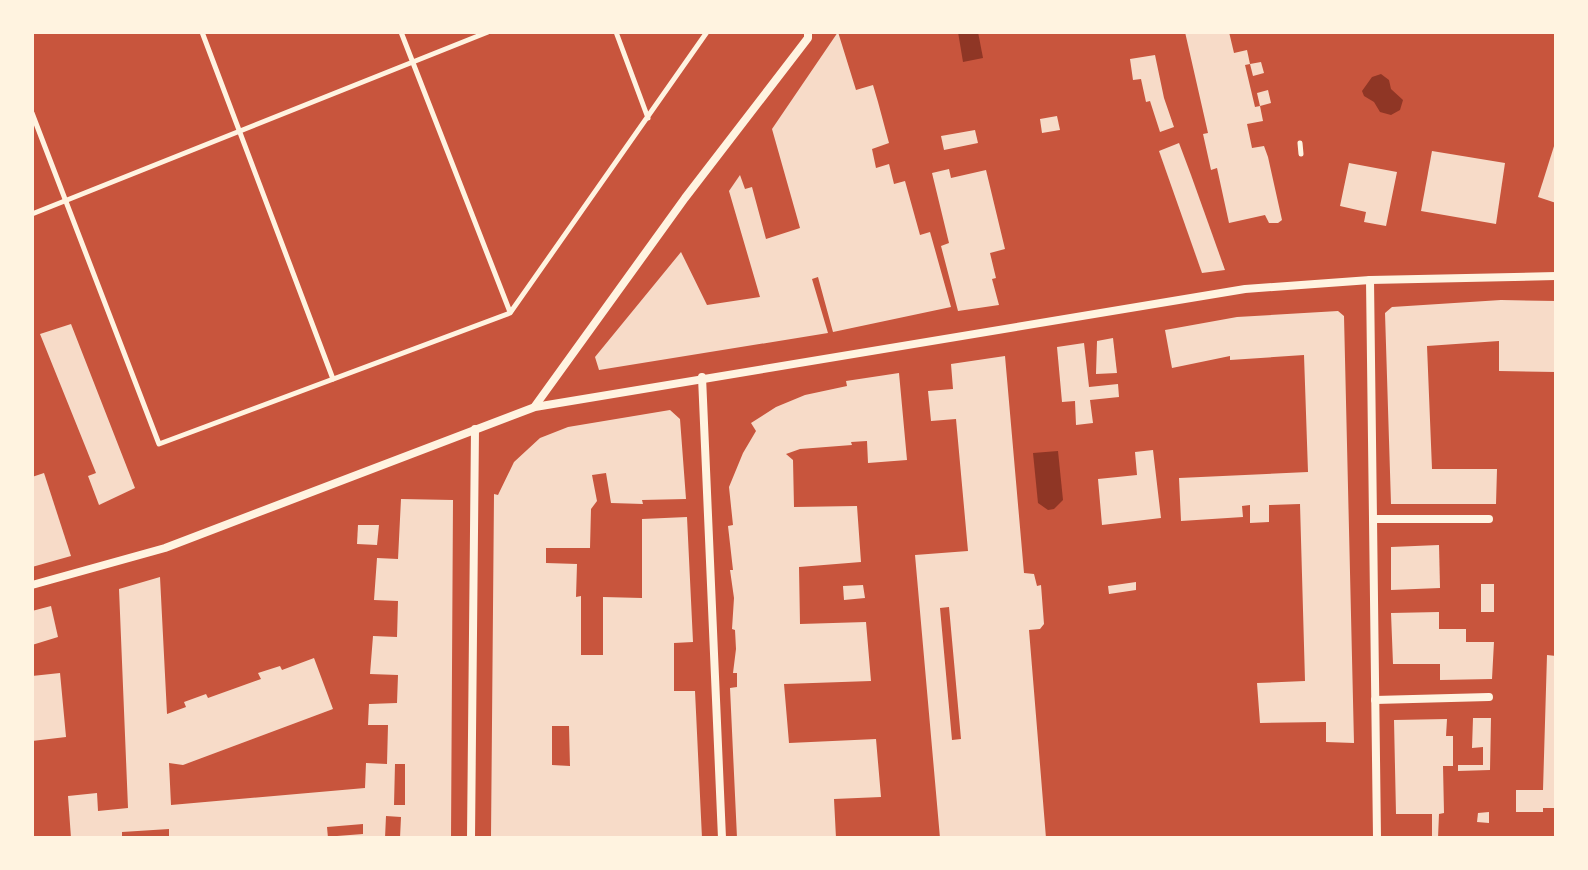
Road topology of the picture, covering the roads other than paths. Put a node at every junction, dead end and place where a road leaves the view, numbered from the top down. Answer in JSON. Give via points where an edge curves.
{"nodes":[{"id":1,"x":808,"y":32,"type":"edge"},
{"id":2,"x":1556,"y":276,"type":"edge"},
{"id":3,"x":1370,"y":280,"type":"junction"},
{"id":4,"x":702,"y":377,"type":"junction"},
{"id":5,"x":535,"y":407,"type":"junction"},
{"id":6,"x":475,"y":429,"type":"junction"},
{"id":7,"x":1374,"y":519,"type":"junction"},
{"id":8,"x":1489,"y":519,"type":"dead end"},
{"id":9,"x":32,"y":585,"type":"edge"},
{"id":10,"x":1489,"y":697,"type":"dead end"},
{"id":11,"x":1375,"y":700,"type":"junction"},
{"id":12,"x":471,"y":838,"type":"edge"},
{"id":13,"x":722,"y":838,"type":"edge"},
{"id":14,"x":1377,"y":838,"type":"edge"}],
"edges":[{"from":1,"to":5,"type":"street"},
{"from":2,"to":3,"type":"street"},
{"from":3,"to":4,"type":"street","via":[[1245,289]]},
{"from":3,"to":7,"type":"street"},
{"from":4,"to":5,"type":"street"},
{"from":4,"to":13,"type":"street"},
{"from":5,"to":6,"type":"street"},
{"from":6,"to":9,"type":"street","via":[[165,548]]},
{"from":6,"to":12,"type":"street"},
{"from":7,"to":8,"type":"street"},
{"from":7,"to":11,"type":"street"},
{"from":10,"to":11,"type":"street"},
{"from":11,"to":14,"type":"street"}]}
